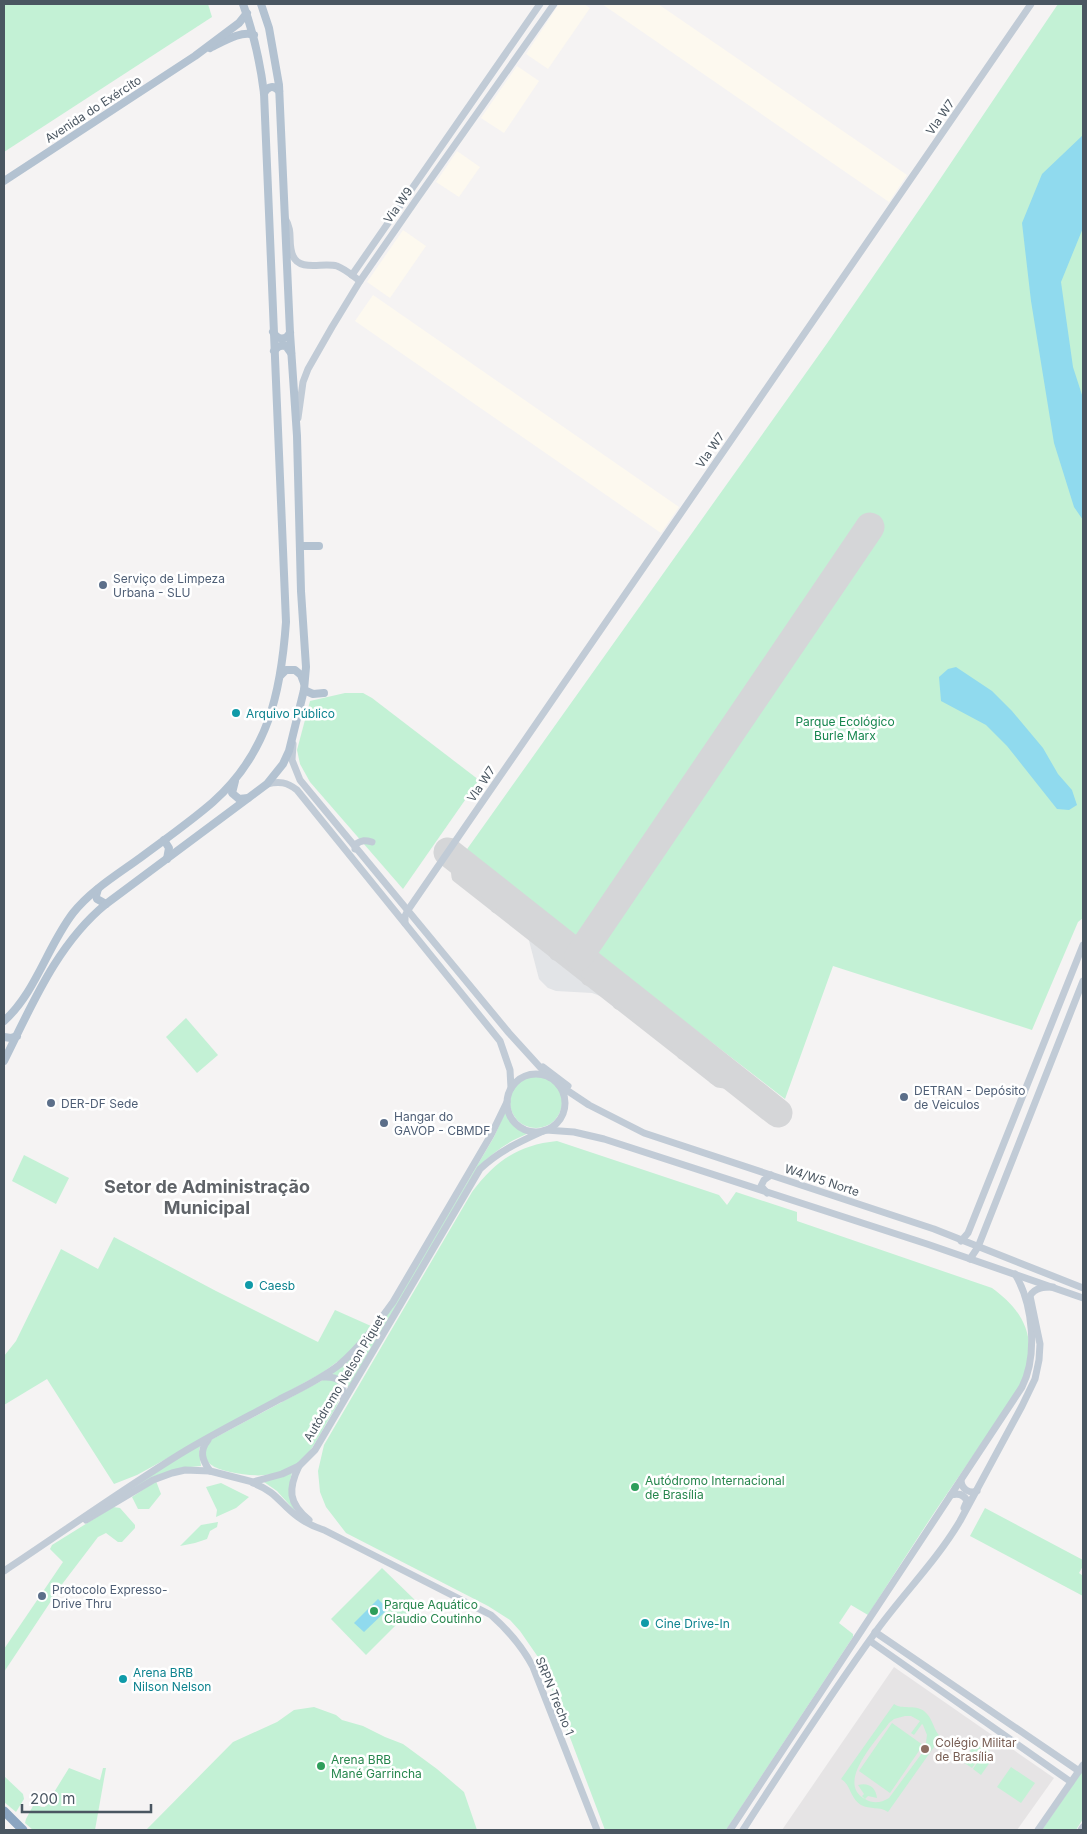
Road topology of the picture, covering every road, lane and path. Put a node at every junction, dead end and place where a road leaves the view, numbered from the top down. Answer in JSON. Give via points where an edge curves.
{"nodes":[{"id":1,"x":243,"y":4,"type":"edge"},
{"id":2,"x":261,"y":4,"type":"edge"},
{"id":3,"x":540,"y":4,"type":"edge"},
{"id":4,"x":554,"y":4,"type":"edge"},
{"id":5,"x":1031,"y":4,"type":"edge"},
{"id":6,"x":247,"y":13,"type":"junction"},
{"id":7,"x":254,"y":35,"type":"junction"},
{"id":8,"x":195,"y":56,"type":"junction"},
{"id":9,"x":280,"y":91,"type":"junction"},
{"id":10,"x":264,"y":93,"type":"junction"},
{"id":11,"x":441,"y":146,"type":"junction"},
{"id":12,"x":450,"y":152,"type":"junction"},
{"id":13,"x":4,"y":181,"type":"edge"},
{"id":14,"x":409,"y":193,"type":"junction"},
{"id":15,"x":416,"y":200,"type":"junction"},
{"id":16,"x":285,"y":218,"type":"junction"},
{"id":17,"x":352,"y":276,"type":"junction"},
{"id":18,"x":360,"y":281,"type":"junction"},
{"id":19,"x":273,"y":332,"type":"junction"},
{"id":20,"x":290,"y":333,"type":"junction"},
{"id":21,"x":274,"y":351,"type":"junction"},
{"id":22,"x":291,"y":352,"type":"junction"},
{"id":23,"x":297,"y":436,"type":"junction"},
{"id":24,"x":300,"y":546,"type":"junction"},
{"id":25,"x":319,"y":546,"type":"dead end"},
{"id":26,"x":285,"y":590,"type":"junction"},
{"id":27,"x":301,"y":591,"type":"junction"},
{"id":28,"x":281,"y":675,"type":"junction"},
{"id":29,"x":304,"y":688,"type":"junction"},
{"id":30,"x":324,"y":694,"type":"dead end"},
{"id":31,"x":295,"y":733,"type":"junction"},
{"id":32,"x":236,"y":779,"type":"junction"},
{"id":33,"x":267,"y":784,"type":"junction"},
{"id":34,"x":249,"y":797,"type":"junction"},
{"id":35,"x":164,"y":840,"type":"junction"},
{"id":36,"x":372,"y":842,"type":"dead end"},
{"id":37,"x":355,"y":848,"type":"junction"},
{"id":38,"x":167,"y":859,"type":"junction"},
{"id":39,"x":98,"y":889,"type":"junction"},
{"id":40,"x":414,"y":902,"type":"junction"},
{"id":41,"x":402,"y":903,"type":"junction"},
{"id":42,"x":106,"y":904,"type":"junction"},
{"id":43,"x":408,"y":910,"type":"junction"},
{"id":44,"x":414,"y":917,"type":"junction"},
{"id":45,"x":405,"y":922,"type":"junction"},
{"id":46,"x":1083,"y":945,"type":"edge"},
{"id":47,"x":1083,"y":981,"type":"edge"},
{"id":48,"x":4,"y":1021,"type":"edge"},
{"id":49,"x":17,"y":1036,"type":"junction"},
{"id":50,"x":4,"y":1037,"type":"edge"},
{"id":51,"x":530,"y":1059,"type":"junction"},
{"id":52,"x":4,"y":1061,"type":"edge"},
{"id":53,"x":509,"y":1063,"type":"junction"},
{"id":54,"x":549,"y":1077,"type":"junction"},
{"id":55,"x":559,"y":1085,"type":"junction"},
{"id":56,"x":511,"y":1088,"type":"junction"},
{"id":57,"x":1023,"y":1095,"type":"junction"},
{"id":58,"x":507,"y":1102,"type":"junction"},
{"id":59,"x":589,"y":1105,"type":"junction"},
{"id":60,"x":502,"y":1112,"type":"junction"},
{"id":61,"x":1026,"y":1123,"type":"junction"},
{"id":62,"x":1009,"y":1130,"type":"junction"},
{"id":63,"x":544,"y":1131,"type":"junction"},
{"id":64,"x":568,"y":1132,"type":"junction"},
{"id":65,"x":507,"y":1147,"type":"junction"},
{"id":66,"x":1009,"y":1165,"type":"junction"},
{"id":67,"x":771,"y":1175,"type":"junction"},
{"id":68,"x":767,"y":1194,"type":"junction"},
{"id":69,"x":934,"y":1229,"type":"junction"},
{"id":70,"x":961,"y":1241,"type":"junction"},
{"id":71,"x":927,"y":1244,"type":"junction"},
{"id":72,"x":978,"y":1247,"type":"junction"},
{"id":73,"x":1006,"y":1257,"type":"junction"},
{"id":74,"x":970,"y":1259,"type":"junction"},
{"id":75,"x":1001,"y":1270,"type":"junction"},
{"id":76,"x":1015,"y":1274,"type":"junction"},
{"id":77,"x":1053,"y":1286,"type":"junction"},
{"id":78,"x":1083,"y":1288,"type":"edge"},
{"id":79,"x":1083,"y":1298,"type":"edge"},
{"id":80,"x":323,"y":1377,"type":"junction"},
{"id":81,"x":342,"y":1403,"type":"junction"},
{"id":82,"x":211,"y":1435,"type":"junction"},
{"id":83,"x":299,"y":1466,"type":"junction"},
{"id":84,"x":210,"y":1471,"type":"junction"},
{"id":85,"x":961,"y":1481,"type":"junction"},
{"id":86,"x":253,"y":1482,"type":"junction"},
{"id":87,"x":977,"y":1491,"type":"junction"},
{"id":88,"x":951,"y":1495,"type":"junction"},
{"id":89,"x":960,"y":1520,"type":"junction"},
{"id":90,"x":324,"y":1530,"type":"junction"},
{"id":91,"x":65,"y":1531,"type":"junction"},
{"id":92,"x":4,"y":1571,"type":"edge"},
{"id":93,"x":876,"y":1632,"type":"junction"},
{"id":94,"x":870,"y":1641,"type":"junction"},
{"id":95,"x":807,"y":1715,"type":"junction"},
{"id":96,"x":814,"y":1723,"type":"junction"},
{"id":97,"x":798,"y":1727,"type":"junction"},
{"id":98,"x":798,"y":1744,"type":"junction"},
{"id":99,"x":1081,"y":1768,"type":"edge"},
{"id":100,"x":1071,"y":1782,"type":"junction"},
{"id":101,"x":4,"y":1811,"type":"edge"},
{"id":102,"x":1083,"y":1826,"type":"edge"},
{"id":103,"x":23,"y":1830,"type":"edge"},
{"id":104,"x":597,"y":1830,"type":"edge"},
{"id":105,"x":730,"y":1830,"type":"edge"},
{"id":106,"x":743,"y":1830,"type":"edge"},
{"id":107,"x":1038,"y":1830,"type":"edge"},
{"id":108,"x":1081,"y":1830,"type":"edge"}],
"edges":[{"from":1,"to":6,"type":"main road"},
{"from":2,"to":9,"type":"main road","via":[[269,28]]},
{"from":3,"to":11,"type":"main road","name":"Via W9"},
{"from":4,"to":12,"type":"main road","name":"Via W9"},
{"from":5,"to":40,"type":"main road","name":"Vla W7"},
{"from":6,"to":7,"type":"main road"},
{"from":6,"to":8,"type":"main road","name":"Avenida do Exército","via":[[239,23]]},
{"from":7,"to":8,"type":"main road","name":"Avenida do Exército","via":[[239,35]]},
{"from":7,"to":10,"type":"main road"},
{"from":8,"to":13,"type":"main road","name":"Avenida do Exército"},
{"from":9,"to":10,"type":"main road","via":[[270,87]]},
{"from":9,"to":16,"type":"main road"},
{"from":10,"to":19,"type":"main road"},
{"from":11,"to":12,"type":"main road"},
{"from":11,"to":14,"type":"main road","name":"Via W9"},
{"from":12,"to":15,"type":"main road","name":"Via W9"},
{"from":14,"to":15,"type":"main road"},
{"from":14,"to":17,"type":"main road","name":"Via W9"},
{"from":15,"to":18,"type":"main road","name":"Via W9"},
{"from":16,"to":17,"type":"main road","via":[[290,226],[293,258],[304,265],[336,266]]},
{"from":16,"to":20,"type":"main road"},
{"from":17,"to":18,"type":"main road"},
{"from":18,"to":23,"type":"main road","name":"Via W9","via":[[308,368],[300,398]]},
{"from":19,"to":20,"type":"main road","via":[[283,339]]},
{"from":19,"to":21,"type":"main road"},
{"from":20,"to":22,"type":"main road"},
{"from":21,"to":22,"type":"main road","via":[[281,345]]},
{"from":21,"to":26,"type":"main road"},
{"from":22,"to":23,"type":"main road"},
{"from":23,"to":24,"type":"main road"},
{"from":24,"to":25,"type":"main road"},
{"from":24,"to":27,"type":"main road"},
{"from":26,"to":27,"type":"main road","via":[[295,597]]},
{"from":26,"to":28,"type":"main road","via":[[286,622]]},
{"from":27,"to":29,"type":"main road","via":[[306,667]]},
{"from":28,"to":29,"type":"main road","via":[[286,670],[295,670],[303,679]]},
{"from":28,"to":32,"type":"main road","via":[[264,734]]},
{"from":29,"to":30,"type":"main road","via":[[313,694]]},
{"from":29,"to":31,"type":"main road"},
{"from":31,"to":33,"type":"main road","via":[[284,764]]},
{"from":31,"to":37,"type":"main road","via":[[292,760],[300,780]]},
{"from":32,"to":34,"type":"main road","via":[[232,793],[240,799]]},
{"from":32,"to":35,"type":"main road","via":[[206,808]]},
{"from":33,"to":34,"type":"main road"},
{"from":33,"to":45,"type":"main road","via":[[283,782],[297,790]]},
{"from":34,"to":38,"type":"main road"},
{"from":35,"to":38,"type":"main road","via":[[169,848]]},
{"from":35,"to":39,"type":"main road"},
{"from":36,"to":37,"type":"main road","via":[[360,841]]},
{"from":37,"to":41,"type":"main road"},
{"from":38,"to":42,"type":"main road"},
{"from":39,"to":42,"type":"main road","via":[[97,900]]},
{"from":39,"to":48,"type":"main road","via":[[73,913],[21,1003]]},
{"from":40,"to":41,"type":"main road"},
{"from":40,"to":43,"type":"main road","name":"Vla W7"},
{"from":40,"to":44,"type":"main road"},
{"from":41,"to":43,"type":"main road"},
{"from":42,"to":49,"type":"main road","via":[[63,949]]},
{"from":43,"to":44,"type":"main road"},
{"from":43,"to":45,"type":"main road"},
{"from":44,"to":51,"type":"main road"},
{"from":45,"to":53,"type":"main road","via":[[500,1041]]},
{"from":46,"to":57,"type":"main road"},
{"from":47,"to":61,"type":"main road"},
{"from":49,"to":50,"type":"main road"},
{"from":49,"to":52,"type":"main road"},
{"from":51,"to":54,"type":"main road"},
{"from":51,"to":59,"type":"main road","via":[[551,1072]]},
{"from":53,"to":56,"type":"main road"},
{"from":53,"to":60,"type":"main road"},
{"from":54,"to":55,"type":"main road"},
{"from":54,"to":56,"type":"main road","via":[[528,1075]]},
{"from":55,"to":59,"type":"main road","name":"W4/W5 Norte"},
{"from":55,"to":63,"type":"main road","via":[[565,1099],[564,1112],[557,1123]]},
{"from":56,"to":58,"type":"main road"},
{"from":57,"to":61,"type":"main road","via":[[1017,1118],[1022,1125]]},
{"from":57,"to":62,"type":"main road"},
{"from":58,"to":60,"type":"main road","name":"Autódromo Nelson Piquet"},
{"from":58,"to":63,"type":"main road","via":[[515,1122],[528,1130]]},
{"from":59,"to":67,"type":"main road","name":"W4/W5 Norte","via":[[644,1133]]},
{"from":60,"to":80,"type":"main road","name":"Autódromo Nelson Piquet","via":[[393,1302],[351,1354]]},
{"from":61,"to":66,"type":"main road"},
{"from":62,"to":66,"type":"main road","via":[[1015,1129],[1020,1134]]},
{"from":62,"to":70,"type":"main road","via":[[968,1233]]},
{"from":63,"to":64,"type":"main road"},
{"from":63,"to":65,"type":"main road","name":"Autódromo Nelson Piquet"},
{"from":64,"to":65,"type":"main road"},
{"from":64,"to":68,"type":"main road","via":[[604,1139]]},
{"from":65,"to":81,"type":"main road","name":"Autódromo Nelson Piquet","via":[[492,1157],[470,1183]]},
{"from":66,"to":72,"type":"main road"},
{"from":67,"to":68,"type":"main road","via":[[762,1182]]},
{"from":67,"to":69,"type":"main road","name":"W4/W5 Norte"},
{"from":68,"to":71,"type":"main road"},
{"from":69,"to":70,"type":"main road","name":"W4/W5 Norte"},
{"from":69,"to":71,"type":"main road","via":[[936,1240]]},
{"from":70,"to":72,"type":"main road","name":"W4/W5 Norte"},
{"from":71,"to":74,"type":"main road"},
{"from":72,"to":73,"type":"main road","name":"W4/W5 Norte"},
{"from":72,"to":74,"type":"main road"},
{"from":73,"to":75,"type":"main road","via":[[998,1262]]},
{"from":73,"to":78,"type":"main road","name":"W4/W5 Norte"},
{"from":74,"to":75,"type":"main road"},
{"from":75,"to":76,"type":"main road"},
{"from":76,"to":77,"type":"main road"},
{"from":76,"to":85,"type":"main road","via":[[1023,1290],[1032,1338],[1028,1374]]},
{"from":77,"to":79,"type":"main road"},
{"from":77,"to":87,"type":"main road","via":[[1039,1288],[1030,1296],[1040,1344],[1035,1379]]},
{"from":80,"to":81,"type":"main road","via":[[330,1376],[342,1382],[345,1388]]},
{"from":80,"to":82,"type":"main road","name":"Autódromo Nelson Piquet"},
{"from":81,"to":83,"type":"main road","name":"Autódromo Nelson Piquet","via":[[315,1450]]},
{"from":82,"to":84,"type":"main road","via":[[202,1450],[204,1463]]},
{"from":82,"to":91,"type":"main road","name":"Autódromo Nelson Piquet"},
{"from":83,"to":86,"type":"main road","name":"Autódromo Nelson Piquet"},
{"from":83,"to":90,"type":"main road","name":"SRPN Trecho 1","via":[[291,1489],[295,1506]]},
{"from":84,"to":86,"type":"main road","name":"Autódromo Nelson Piquet"},
{"from":84,"to":91,"type":"main road","name":"Autódromo Nelson Piquet","via":[[184,1470],[162,1476]]},
{"from":85,"to":87,"type":"main road","via":[[966,1490]]},
{"from":85,"to":88,"type":"main road"},
{"from":86,"to":90,"type":"main road","name":"SRPN Trecho 1","via":[[274,1494],[302,1520]]},
{"from":87,"to":89,"type":"main road"},
{"from":88,"to":89,"type":"main road","via":[[961,1494],[967,1501]]},
{"from":88,"to":95,"type":"main road"},
{"from":89,"to":93,"type":"main road","via":[[950,1538]]},
{"from":90,"to":104,"type":"main road","name":"SRPN Trecho 1","via":[[492,1615],[507,1629],[533,1667]]},
{"from":91,"to":92,"type":"main road","name":"Autódromo Nelson Piquet"},
{"from":93,"to":94,"type":"main road"},
{"from":93,"to":99,"type":"main road"},
{"from":94,"to":96,"type":"main road"},
{"from":94,"to":100,"type":"main road"},
{"from":95,"to":96,"type":"main road","via":[[807,1721]]},
{"from":95,"to":97,"type":"main road"},
{"from":96,"to":98,"type":"main road"},
{"from":97,"to":98,"type":"main road","via":[[806,1731]]},
{"from":97,"to":105,"type":"main road"},
{"from":98,"to":106,"type":"main road"},
{"from":99,"to":100,"type":"main road"},
{"from":100,"to":107,"type":"main road"},
{"from":101,"to":103,"type":"highway"},
{"from":102,"to":108,"type":"main road"}]}
